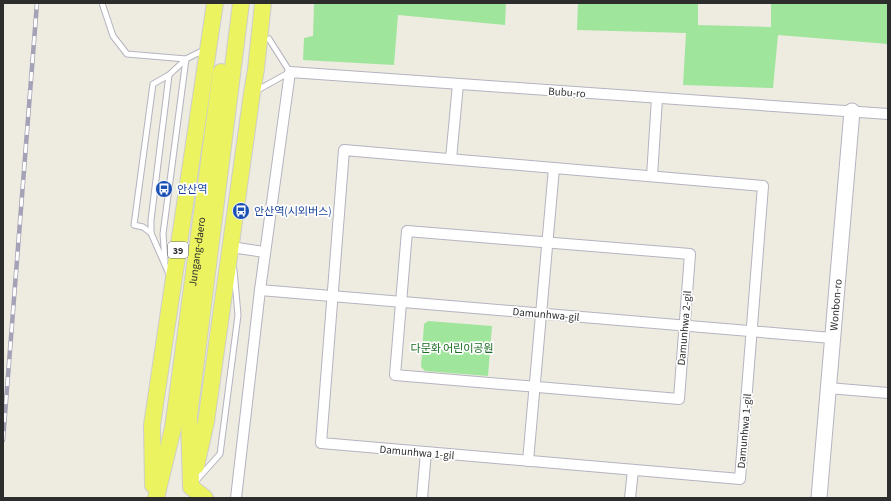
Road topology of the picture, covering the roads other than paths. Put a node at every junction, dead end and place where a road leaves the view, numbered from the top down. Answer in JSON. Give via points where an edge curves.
{"nodes":[{"id":1,"x":102,"y":3,"type":"edge"},
{"id":2,"x":211,"y":3,"type":"edge"},
{"id":3,"x":215,"y":3,"type":"edge"},
{"id":4,"x":231,"y":3,"type":"edge"},
{"id":5,"x":241,"y":3,"type":"edge"},
{"id":6,"x":263,"y":3,"type":"edge"},
{"id":7,"x":272,"y":3,"type":"edge"},
{"id":8,"x":213,"y":20,"type":"junction"},
{"id":9,"x":270,"y":39,"type":"junction"},
{"id":10,"x":208,"y":47,"type":"junction"},
{"id":11,"x":186,"y":60,"type":"junction"},
{"id":12,"x":256,"y":69,"type":"junction"},
{"id":13,"x":290,"y":72,"type":"junction"},
{"id":14,"x":169,"y":75,"type":"junction"},
{"id":15,"x":458,"y":84,"type":"junction"},
{"id":16,"x":252,"y":93,"type":"junction"},
{"id":17,"x":657,"y":98,"type":"junction"},
{"id":18,"x":852,"y":111,"type":"junction"},
{"id":19,"x":888,"y":114,"type":"edge"},
{"id":20,"x":451,"y":159,"type":"junction"},
{"id":21,"x":554,"y":168,"type":"junction"},
{"id":22,"x":652,"y":176,"type":"junction"},
{"id":23,"x":151,"y":233,"type":"junction"},
{"id":24,"x":547,"y":242,"type":"junction"},
{"id":25,"x":231,"y":246,"type":"junction"},
{"id":26,"x":264,"y":252,"type":"junction"},
{"id":27,"x":165,"y":261,"type":"junction"},
{"id":28,"x":173,"y":284,"type":"junction"},
{"id":29,"x":260,"y":290,"type":"junction"},
{"id":30,"x":333,"y":296,"type":"junction"},
{"id":31,"x":401,"y":302,"type":"junction"},
{"id":32,"x":541,"y":314,"type":"junction"},
{"id":33,"x":684,"y":326,"type":"junction"},
{"id":34,"x":752,"y":332,"type":"junction"},
{"id":35,"x":832,"y":338,"type":"junction"},
{"id":36,"x":534,"y":387,"type":"junction"},
{"id":37,"x":828,"y":388,"type":"junction"},
{"id":38,"x":888,"y":393,"type":"edge"},
{"id":39,"x":426,"y":452,"type":"junction"},
{"id":40,"x":528,"y":461,"type":"junction"},
{"id":41,"x":633,"y":470,"type":"junction"},
{"id":42,"x":190,"y":492,"type":"edge"},
{"id":43,"x":155,"y":498,"type":"edge"},
{"id":44,"x":205,"y":498,"type":"edge"},
{"id":45,"x":236,"y":498,"type":"edge"},
{"id":46,"x":422,"y":498,"type":"edge"},
{"id":47,"x":630,"y":498,"type":"edge"},
{"id":48,"x":819,"y":498,"type":"edge"}],
"edges":[{"from":1,"to":11,"type":"lane","via":[[113,36],[127,54]]},
{"from":2,"to":8,"type":"main road"},
{"from":3,"to":8,"type":"main road","number":"39"},
{"from":4,"to":43,"type":"main road","name":"Jungang-daero","via":[[173,428]]},
{"from":5,"to":42,"type":"main road","name":"Jungang-daero","via":[[189,417]]},
{"from":6,"to":12,"type":"main road"},
{"from":7,"to":9,"type":"main road"},
{"from":8,"to":10,"type":"main road","number":"39"},
{"from":9,"to":12,"type":"main road"},
{"from":9,"to":13,"type":"lane"},
{"from":10,"to":11,"type":"lane"},
{"from":10,"to":28,"type":"main road","number":"39"},
{"from":11,"to":14,"type":"lane"},
{"from":11,"to":27,"type":"lane","via":[[163,234]]},
{"from":12,"to":16,"type":"main road"},
{"from":13,"to":15,"type":"street","name":"Bubu-ro"},
{"from":13,"to":16,"type":"lane"},
{"from":13,"to":26,"type":"street"},
{"from":14,"to":23,"type":"lane"},
{"from":14,"to":23,"type":"lane","via":[[154,84],[134,225],[143,227]]},
{"from":15,"to":17,"type":"street","name":"Bubu-ro"},
{"from":15,"to":20,"type":"street"},
{"from":16,"to":25,"type":"main road"},
{"from":17,"to":18,"type":"street","name":"Bubu-ro"},
{"from":17,"to":22,"type":"street"},
{"from":18,"to":19,"type":"street","name":"Bubu-ro"},
{"from":18,"to":35,"type":"street","name":"Wonbon-ro"},
{"from":20,"to":21,"type":"street","name":"Damunhwa 1-gil"},
{"from":20,"to":30,"type":"street","name":"Damunhwa 1-gil","via":[[344,150]]},
{"from":21,"to":22,"type":"street","name":"Damunhwa 1-gil"},
{"from":21,"to":24,"type":"street"},
{"from":22,"to":34,"type":"street","name":"Damunhwa 1-gil","via":[[763,186]]},
{"from":23,"to":27,"type":"lane"},
{"from":24,"to":31,"type":"street","name":"Damunhwa 2-gil","via":[[407,231]]},
{"from":24,"to":32,"type":"street"},
{"from":24,"to":33,"type":"street","name":"Damunhwa 2-gil","via":[[690,254]]},
{"from":25,"to":26,"type":"street"},
{"from":25,"to":42,"type":"main road","via":[[206,422]]},
{"from":26,"to":29,"type":"street"},
{"from":27,"to":28,"type":"lane"},
{"from":28,"to":43,"type":"main road","number":"39","via":[[152,425]]},
{"from":29,"to":30,"type":"street","name":"Damunhwa-gil"},
{"from":29,"to":45,"type":"street"},
{"from":30,"to":31,"type":"street","name":"Damunhwa-gil"},
{"from":30,"to":39,"type":"street","name":"Damunhwa 1-gil","via":[[321,444]]},
{"from":31,"to":32,"type":"street","name":"Damunhwa-gil"},
{"from":31,"to":36,"type":"street","name":"Damunhwa 2-gil","via":[[395,375]]},
{"from":32,"to":33,"type":"street","name":"Damunhwa-gil"},
{"from":32,"to":36,"type":"street"},
{"from":33,"to":34,"type":"street","name":"Damunhwa-gil"},
{"from":33,"to":36,"type":"street","name":"Damunhwa 2-gil","via":[[679,399]]},
{"from":34,"to":35,"type":"street","name":"Damunhwa-gil"},
{"from":34,"to":41,"type":"street","name":"Damunhwa 1-gil","via":[[740,479]]},
{"from":35,"to":37,"type":"street","name":"Wonbon-ro"},
{"from":36,"to":40,"type":"street"},
{"from":37,"to":38,"type":"street"},
{"from":37,"to":48,"type":"street","name":"Wonbon-ro"},
{"from":39,"to":40,"type":"street","name":"Damunhwa 1-gil"},
{"from":39,"to":46,"type":"street"},
{"from":40,"to":41,"type":"street","name":"Damunhwa 1-gil"},
{"from":41,"to":47,"type":"street"},
{"from":42,"to":44,"type":"main road"}]}
